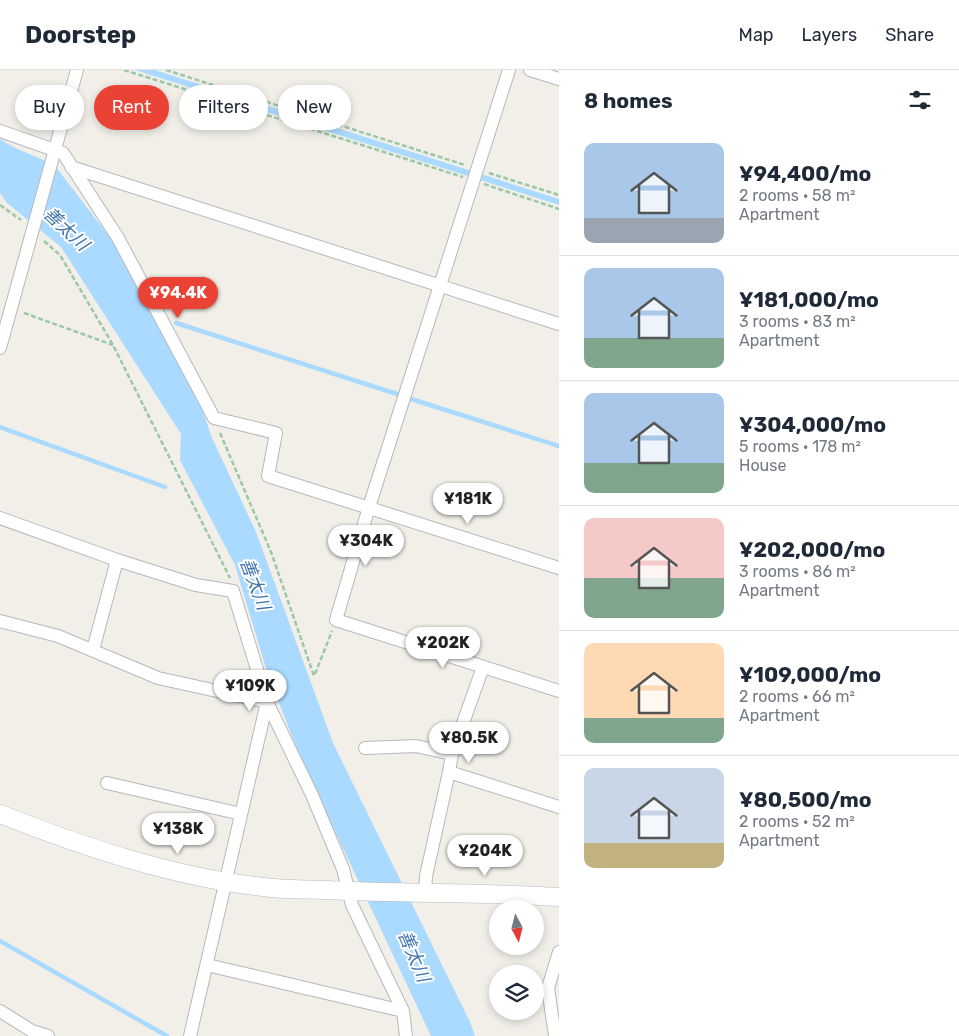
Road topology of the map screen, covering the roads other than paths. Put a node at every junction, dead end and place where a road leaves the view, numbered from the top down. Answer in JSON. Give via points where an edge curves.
{"nodes":[{"id":1,"x":77,"y":70,"type":"edge"},
{"id":2,"x":509,"y":70,"type":"edge"},
{"id":3,"x":530,"y":70,"type":"edge"},
{"id":4,"x":559,"y":79,"type":"edge"},
{"id":5,"x":0,"y":131,"type":"edge"},
{"id":6,"x":53,"y":154,"type":"junction"},
{"id":7,"x":71,"y":167,"type":"junction"},
{"id":8,"x":440,"y":287,"type":"junction"},
{"id":9,"x":5,"y":306,"type":"edge"},
{"id":10,"x":559,"y":324,"type":"edge"},
{"id":11,"x":0,"y":348,"type":"edge"},
{"id":12,"x":369,"y":507,"type":"junction"},
{"id":13,"x":0,"y":518,"type":"edge"},
{"id":14,"x":118,"y":560,"type":"junction"},
{"id":15,"x":559,"y":568,"type":"edge"},
{"id":16,"x":0,"y":621,"type":"edge"},
{"id":17,"x":93,"y":650,"type":"junction"},
{"id":18,"x":483,"y":667,"type":"junction"},
{"id":19,"x":559,"y":691,"type":"edge"},
{"id":20,"x":267,"y":702,"type":"junction"},
{"id":21,"x":365,"y":748,"type":"dead end"},
{"id":22,"x":452,"y":754,"type":"junction"},
{"id":23,"x":449,"y":772,"type":"junction"},
{"id":24,"x":107,"y":783,"type":"dead end"},
{"id":25,"x":559,"y":807,"type":"edge"},
{"id":26,"x":0,"y":814,"type":"edge"},
{"id":27,"x":241,"y":814,"type":"junction"},
{"id":28,"x":225,"y":882,"type":"junction"},
{"id":29,"x":353,"y":892,"type":"junction"},
{"id":30,"x":418,"y":893,"type":"junction"},
{"id":31,"x":559,"y":897,"type":"edge"},
{"id":32,"x":559,"y":952,"type":"edge"},
{"id":33,"x":207,"y":965,"type":"junction"},
{"id":34,"x":544,"y":987,"type":"edge"},
{"id":35,"x":548,"y":988,"type":"junction"},
{"id":36,"x":0,"y":1011,"type":"edge"},
{"id":37,"x":403,"y":1011,"type":"junction"},
{"id":38,"x":48,"y":1036,"type":"edge"},
{"id":39,"x":190,"y":1036,"type":"edge"},
{"id":40,"x":406,"y":1036,"type":"edge"},
{"id":41,"x":555,"y":1036,"type":"edge"}],
"edges":[{"from":1,"to":6,"type":"street"},
{"from":2,"to":8,"type":"street"},
{"from":3,"to":4,"type":"street"},
{"from":5,"to":6,"type":"street"},
{"from":6,"to":7,"type":"street","via":[[63,153]]},
{"from":6,"to":9,"type":"street","via":[[33,230]]},
{"from":7,"to":8,"type":"street"},
{"from":7,"to":12,"type":"street","via":[[118,238],[214,418],[276,433],[268,476]]},
{"from":8,"to":10,"type":"street"},
{"from":8,"to":12,"type":"street"},
{"from":9,"to":11,"type":"street"},
{"from":12,"to":15,"type":"street"},
{"from":12,"to":18,"type":"street","via":[[336,620]]},
{"from":13,"to":14,"type":"street"},
{"from":14,"to":17,"type":"street"},
{"from":14,"to":20,"type":"street","via":[[188,583],[232,591]]},
{"from":16,"to":17,"type":"street","via":[[58,636]]},
{"from":17,"to":20,"type":"street","via":[[158,678]]},
{"from":18,"to":19,"type":"street"},
{"from":18,"to":22,"type":"street"},
{"from":20,"to":27,"type":"street"},
{"from":20,"to":29,"type":"street","via":[[312,794]]},
{"from":21,"to":22,"type":"street","via":[[416,746]]},
{"from":22,"to":23,"type":"street"},
{"from":23,"to":25,"type":"street"},
{"from":23,"to":30,"type":"street","via":[[426,876]]},
{"from":24,"to":27,"type":"street"},
{"from":26,"to":28,"type":"street","via":[[63,839],[158,867]]},
{"from":27,"to":28,"type":"street"},
{"from":28,"to":29,"type":"street","via":[[265,888]]},
{"from":28,"to":33,"type":"street"},
{"from":29,"to":30,"type":"street"},
{"from":29,"to":37,"type":"street","via":[[352,905]]},
{"from":30,"to":31,"type":"street"},
{"from":32,"to":35,"type":"street"},
{"from":33,"to":37,"type":"street"},
{"from":33,"to":39,"type":"street"},
{"from":34,"to":35,"type":"lane"},
{"from":35,"to":41,"type":"street"},
{"from":36,"to":38,"type":"street","via":[[32,1031]]},
{"from":37,"to":40,"type":"street"}]}
